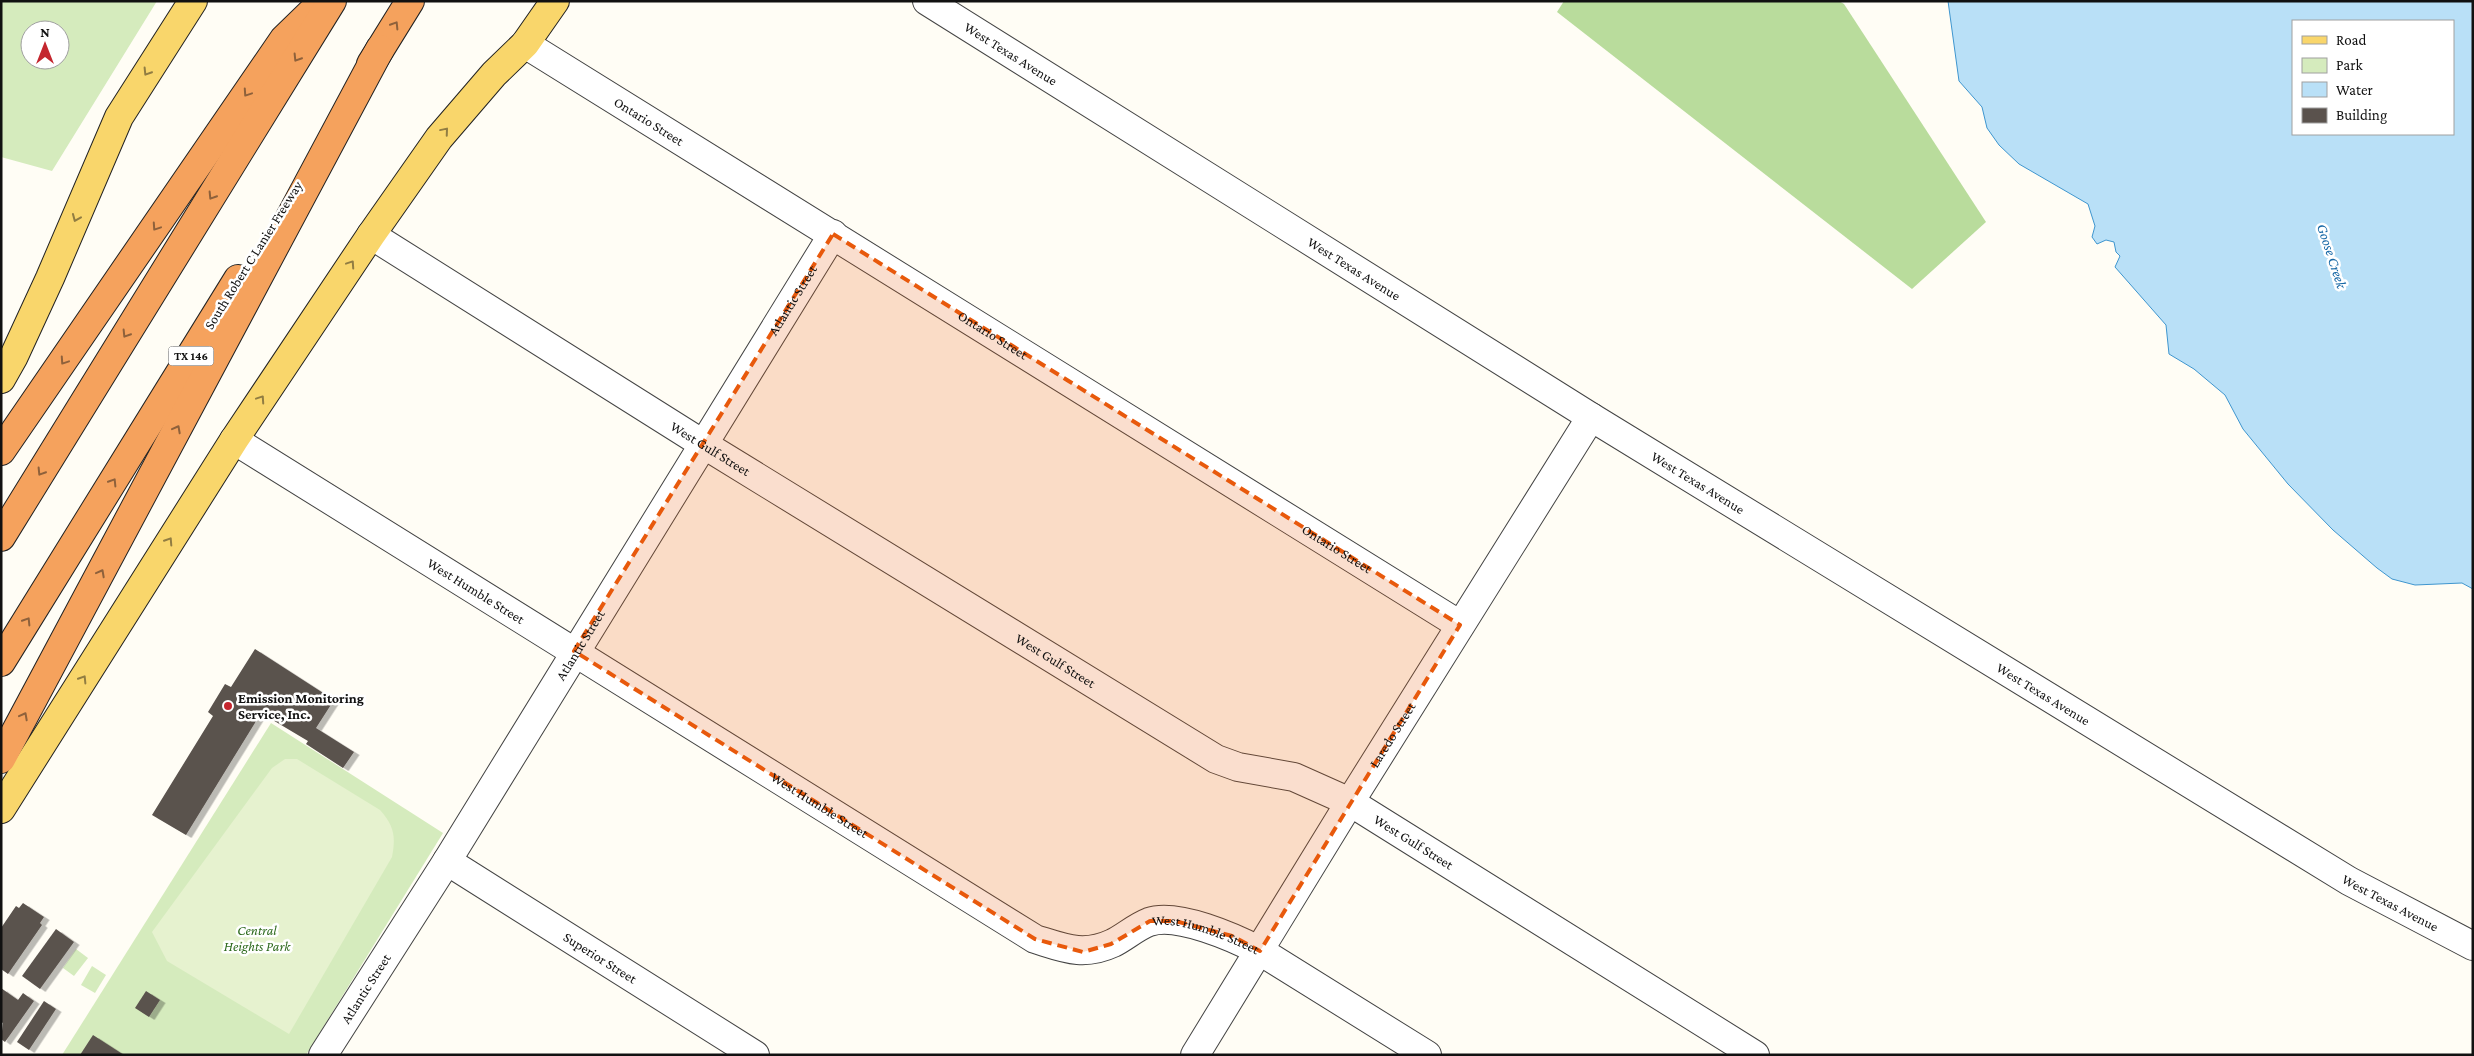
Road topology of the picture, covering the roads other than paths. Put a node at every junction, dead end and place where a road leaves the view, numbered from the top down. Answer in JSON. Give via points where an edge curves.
{"nodes":[{"id":1,"x":193,"y":1,"type":"edge"},
{"id":2,"x":322,"y":1,"type":"edge"},
{"id":3,"x":332,"y":1,"type":"edge"},
{"id":4,"x":410,"y":1,"type":"edge"},
{"id":5,"x":555,"y":1,"type":"edge"},
{"id":6,"x":928,"y":2,"type":"edge"},
{"id":7,"x":526,"y":44,"type":"junction"},
{"id":8,"x":380,"y":49,"type":"junction"},
{"id":9,"x":833,"y":234,"type":"junction"},
{"id":10,"x":371,"y":235,"type":"junction"},
{"id":11,"x":1,"y":379,"type":"edge"},
{"id":12,"x":1591,"y":417,"type":"junction"},
{"id":13,"x":234,"y":440,"type":"junction"},
{"id":14,"x":703,"y":444,"type":"junction"},
{"id":15,"x":1,"y":450,"type":"edge"},
{"id":16,"x":1,"y":537,"type":"edge"},
{"id":17,"x":1460,"y":625,"type":"junction"},
{"id":18,"x":574,"y":651,"type":"junction"},
{"id":19,"x":1,"y":662,"type":"edge"},
{"id":20,"x":1,"y":759,"type":"edge"},
{"id":21,"x":1350,"y":802,"type":"junction"},
{"id":22,"x":1,"y":809,"type":"edge"},
{"id":23,"x":447,"y":861,"type":"junction"},
{"id":24,"x":2473,"y":946,"type":"edge"},
{"id":25,"x":1260,"y":950,"type":"junction"},
{"id":26,"x":323,"y":1055,"type":"edge"},
{"id":27,"x":755,"y":1055,"type":"edge"},
{"id":28,"x":1195,"y":1055,"type":"edge"},
{"id":29,"x":1427,"y":1055,"type":"edge"},
{"id":30,"x":1755,"y":1055,"type":"edge"}],
"edges":[{"from":1,"to":11,"type":"main road","one_way":true,"via":[[120,117],[50,278]]},
{"from":2,"to":15,"type":"highway","one_way":true,"via":[[284,39]]},
{"from":3,"to":16,"type":"highway","one_way":true},
{"from":8,"to":4,"type":"highway","name":"South Robert C Lanier Freeway","number":"TX 146","one_way":true},
{"from":5,"to":7,"type":"main road"},
{"from":6,"to":12,"type":"street","name":"West Texas Avenue"},
{"from":7,"to":9,"type":"street","name":"Ontario Street"},
{"from":10,"to":7,"type":"main road","one_way":true,"via":[[439,138],[494,74]]},
{"from":19,"to":8,"type":"highway","name":"South Robert C Lanier Freeway","number":"TX 146","one_way":true},
{"from":20,"to":8,"type":"highway","one_way":true},
{"from":9,"to":14,"type":"street","name":"Atlantic Street"},
{"from":9,"to":17,"type":"street","name":"Ontario Street"},
{"from":13,"to":10,"type":"main road","one_way":true},
{"from":10,"to":14,"type":"street","name":"West Gulf Street"},
{"from":12,"to":17,"type":"street","name":"Laredo Street"},
{"from":12,"to":24,"type":"street","name":"West Texas Avenue","via":[[2349,882]]},
{"from":13,"to":18,"type":"street","name":"West Humble Street"},
{"from":22,"to":13,"type":"main road","one_way":true},
{"from":14,"to":18,"type":"street","name":"Atlantic Street"},
{"from":14,"to":21,"type":"street","name":"West Gulf Street","via":[[1216,759],[1238,767],[1294,777]]},
{"from":17,"to":21,"type":"street","name":"Laredo Street"},
{"from":18,"to":23,"type":"street","name":"Atlantic Street"},
{"from":18,"to":25,"type":"street","name":"West Humble Street","via":[[1035,938],[1083,952],[1111,944],[1150,921],[1175,921],[1232,936]]},
{"from":21,"to":25,"type":"street","name":"Laredo Street"},
{"from":21,"to":30,"type":"street","name":"West Gulf Street"},
{"from":23,"to":26,"type":"street","name":"Atlantic Street"},
{"from":23,"to":27,"type":"street","name":"Superior Street"},
{"from":25,"to":28,"type":"street","name":"Laredo Street"},
{"from":25,"to":29,"type":"street","name":"West Humble Street"}]}
